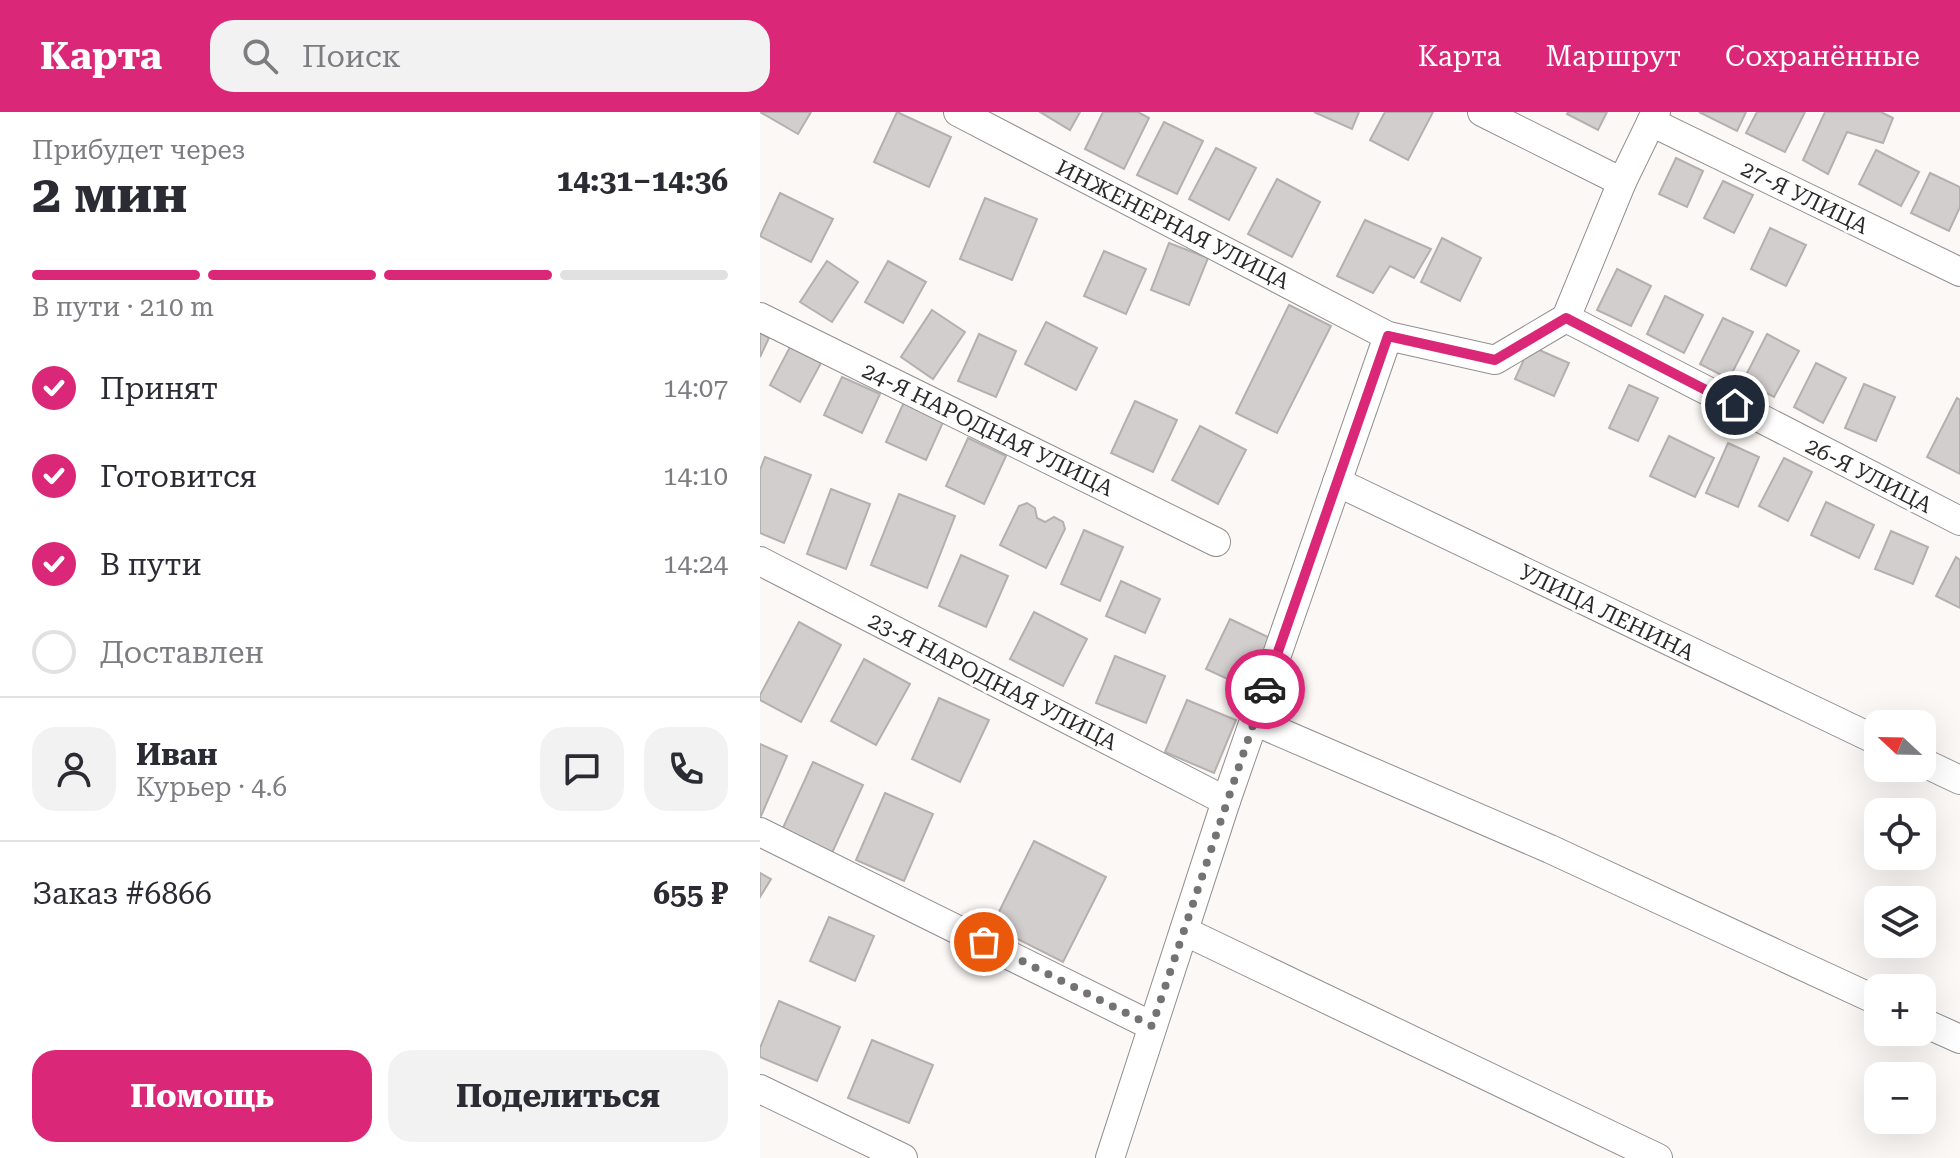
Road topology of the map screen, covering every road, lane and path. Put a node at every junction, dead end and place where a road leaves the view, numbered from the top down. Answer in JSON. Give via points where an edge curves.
{"nodes":[{"id":1,"x":958,"y":112,"type":"edge"},
{"id":2,"x":1482,"y":112,"type":"edge"},
{"id":3,"x":1653,"y":117,"type":"edge"},
{"id":4,"x":1622,"y":182,"type":"junction"},
{"id":5,"x":1960,"y":272,"type":"edge"},
{"id":6,"x":760,"y":317,"type":"edge"},
{"id":7,"x":1566,"y":318,"type":"junction"},
{"id":8,"x":1388,"y":336,"type":"junction"},
{"id":9,"x":1337,"y":482,"type":"junction"},
{"id":10,"x":1960,"y":521,"type":"edge"},
{"id":11,"x":1216,"y":542,"type":"dead end"},
{"id":12,"x":760,"y":561,"type":"edge"},
{"id":13,"x":1254,"y":721,"type":"junction"},
{"id":14,"x":1864,"y":734,"type":"edge"},
{"id":15,"x":1936,"y":769,"type":"edge"},
{"id":16,"x":1960,"y":780,"type":"edge"},
{"id":17,"x":1226,"y":801,"type":"junction"},
{"id":18,"x":760,"y":832,"type":"edge"},
{"id":19,"x":1184,"y":931,"type":"junction"},
{"id":20,"x":1864,"y":995,"type":"edge"},
{"id":21,"x":1152,"y":1026,"type":"junction"},
{"id":22,"x":1936,"y":1028,"type":"edge"},
{"id":23,"x":1960,"y":1039,"type":"edge"},
{"id":24,"x":760,"y":1089,"type":"edge"},
{"id":25,"x":903,"y":1158,"type":"edge"},
{"id":26,"x":1110,"y":1158,"type":"edge"},
{"id":27,"x":1658,"y":1158,"type":"edge"}],
"edges":[{"from":1,"to":8,"type":"street","name":"ИНЖЕНЕРНАЯ УЛИЦА"},
{"from":2,"to":4,"type":"street"},
{"from":3,"to":4,"type":"street"},
{"from":3,"to":5,"type":"street","name":"27-Я УЛИЦА"},
{"from":4,"to":7,"type":"street"},
{"from":6,"to":11,"type":"street","name":"24-Я НАРОДНАЯ УЛИЦА"},
{"from":7,"to":8,"type":"street","name":"ИНЖЕНЕРНАЯ УЛИЦА","via":[[1495,360]]},
{"from":7,"to":10,"type":"street","name":"26-Я УЛИЦА"},
{"from":8,"to":9,"type":"street"},
{"from":9,"to":13,"type":"street"},
{"from":9,"to":14,"type":"street","name":"УЛИЦА ЛЕНИНА"},
{"from":12,"to":17,"type":"street","name":"23-Я НАРОДНАЯ УЛИЦА"},
{"from":13,"to":17,"type":"street"},
{"from":13,"to":20,"type":"street","via":[[1550,849]]},
{"from":15,"to":16,"type":"street"},
{"from":17,"to":19,"type":"street"},
{"from":18,"to":21,"type":"street"},
{"from":19,"to":21,"type":"street"},
{"from":19,"to":27,"type":"street"},
{"from":21,"to":26,"type":"street"},
{"from":22,"to":23,"type":"street"},
{"from":24,"to":25,"type":"street"}]}
